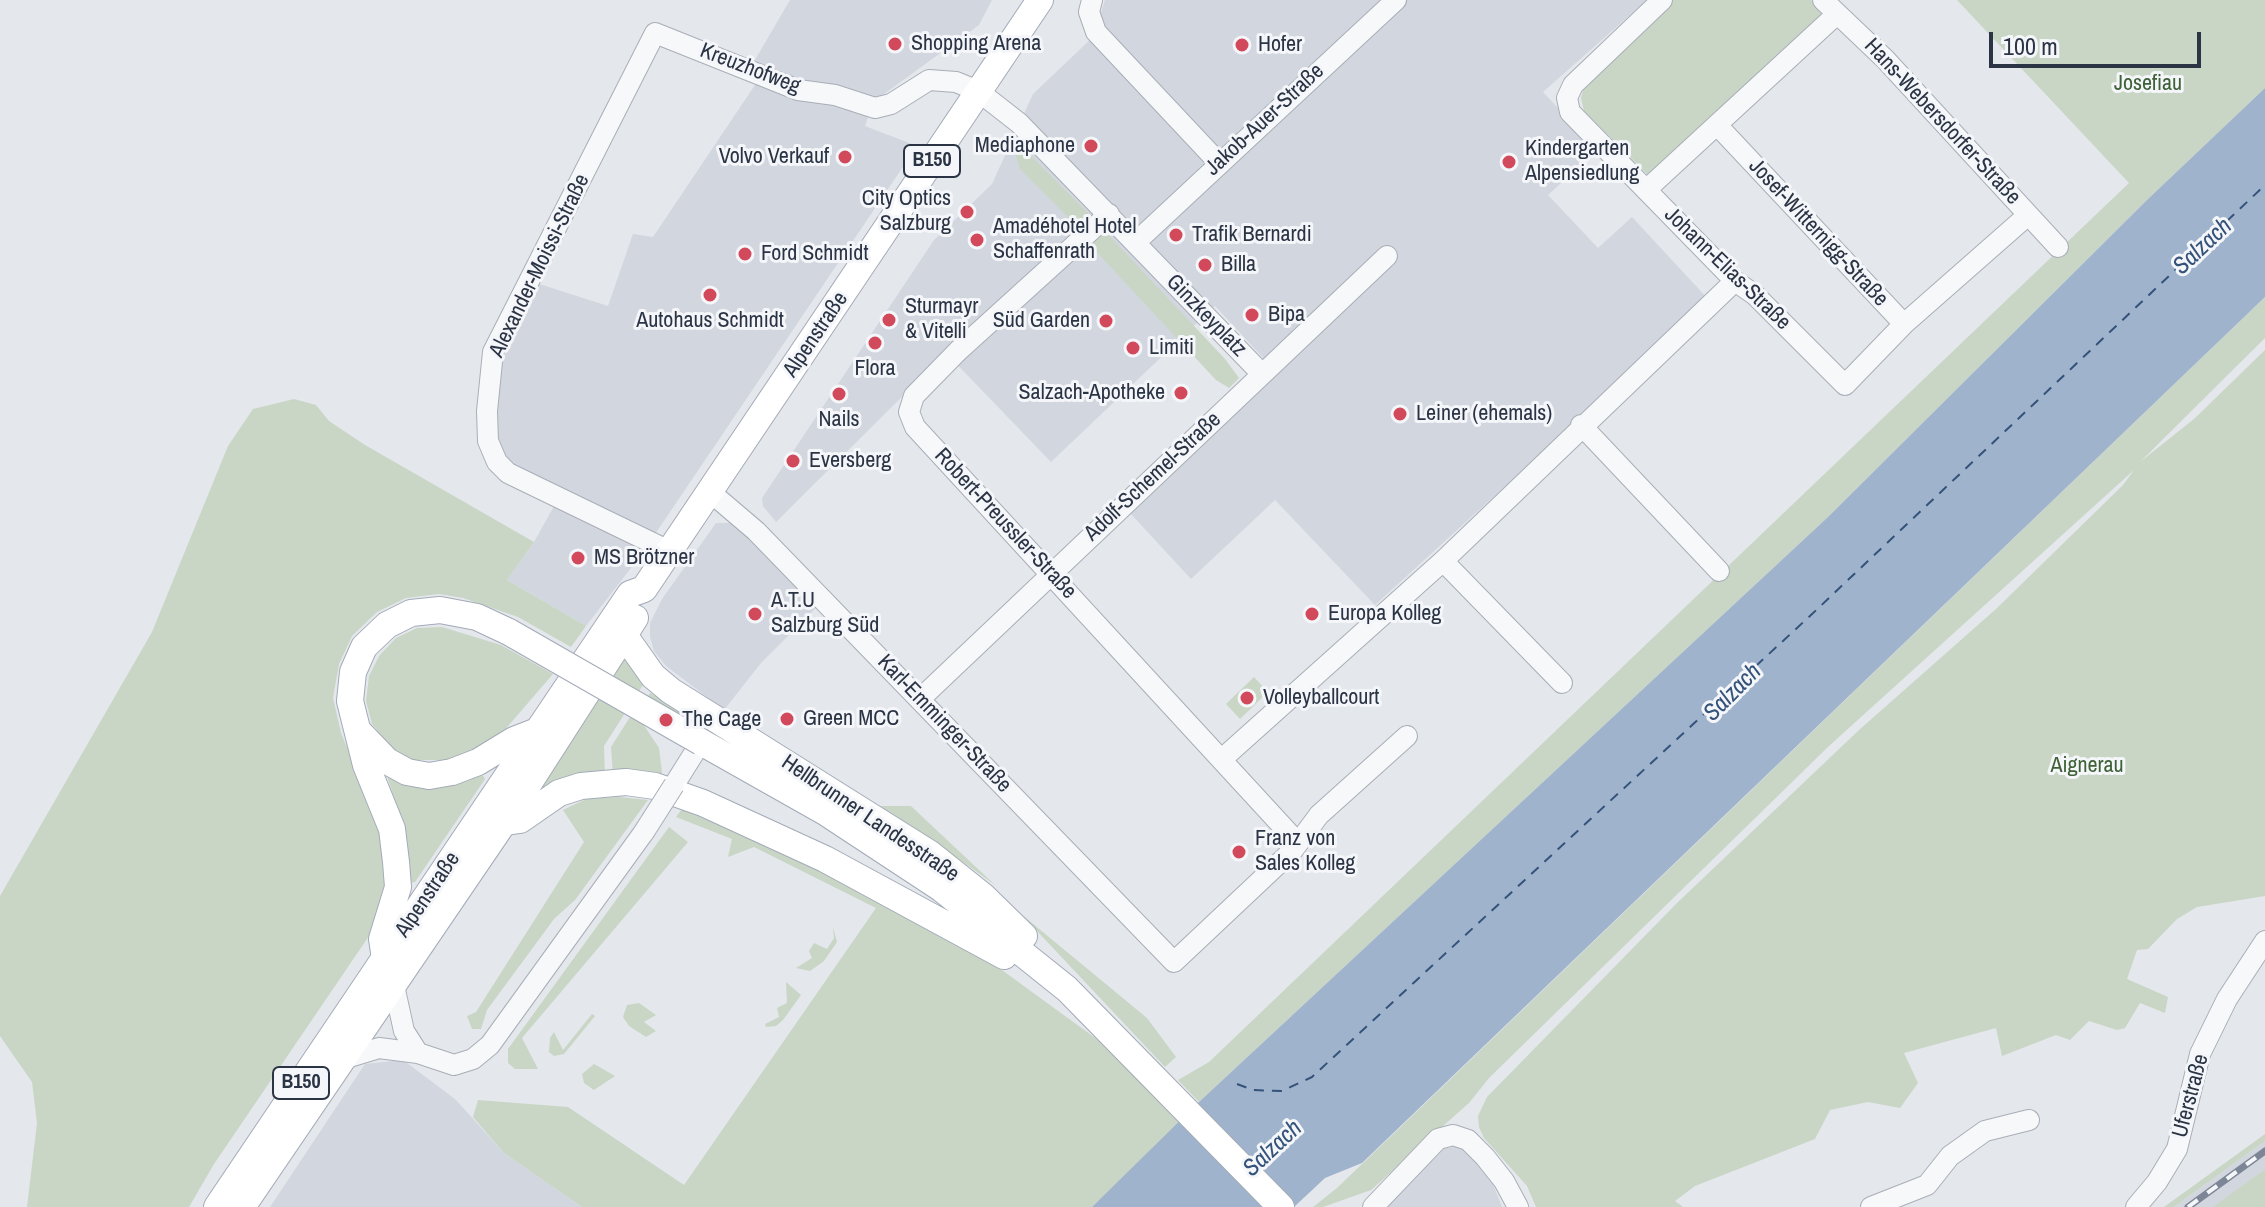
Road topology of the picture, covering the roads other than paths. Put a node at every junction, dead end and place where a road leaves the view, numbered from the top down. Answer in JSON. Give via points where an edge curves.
{"nodes":[{"id":1,"x":1040,"y":0,"type":"edge"},
{"id":2,"x":1092,"y":0,"type":"edge"},
{"id":3,"x":1396,"y":0,"type":"edge"},
{"id":4,"x":1662,"y":0,"type":"edge"},
{"id":5,"x":1830,"y":7,"type":"edge"},
{"id":6,"x":655,"y":33,"type":"joint"},
{"id":7,"x":978,"y":91,"type":"junction"},
{"id":8,"x":1717,"y":125,"type":"junction"},
{"id":9,"x":1219,"y":163,"type":"junction"},
{"id":10,"x":1646,"y":190,"type":"junction"},
{"id":11,"x":1109,"y":214,"type":"junction"},
{"id":12,"x":2028,"y":215,"type":"junction"},
{"id":13,"x":1136,"y":242,"type":"junction"},
{"id":14,"x":2058,"y":247,"type":"dead end"},
{"id":15,"x":1387,"y":256,"type":"dead end"},
{"id":16,"x":1735,"y":281,"type":"junction"},
{"id":17,"x":1904,"y":324,"type":"junction"},
{"id":18,"x":1262,"y":374,"type":"junction"},
{"id":19,"x":1581,"y":425,"type":"junction"},
{"id":20,"x":709,"y":491,"type":"junction"},
{"id":21,"x":669,"y":551,"type":"junction"},
{"id":22,"x":1443,"y":561,"type":"junction"},
{"id":23,"x":1719,"y":571,"type":"dead end"},
{"id":24,"x":1051,"y":574,"type":"junction"},
{"id":25,"x":644,"y":589,"type":"junction"},
{"id":26,"x":624,"y":635,"type":"junction"},
{"id":27,"x":1562,"y":683,"type":"dead end"},
{"id":28,"x":920,"y":699,"type":"junction"},
{"id":29,"x":357,"y":729,"type":"junction"},
{"id":30,"x":537,"y":731,"type":"junction"},
{"id":31,"x":1407,"y":736,"type":"dead end"},
{"id":32,"x":701,"y":742,"type":"junction"},
{"id":33,"x":1222,"y":759,"type":"junction"},
{"id":34,"x":504,"y":822,"type":"junction"},
{"id":35,"x":1297,"y":842,"type":"junction"},
{"id":36,"x":2265,"y":941,"type":"edge"},
{"id":37,"x":389,"y":970,"type":"junction"},
{"id":38,"x":1067,"y":989,"type":"junction"},
{"id":39,"x":418,"y":1053,"type":"junction"},
{"id":40,"x":343,"y":1059,"type":"junction"},
{"id":41,"x":2029,"y":1120,"type":"dead end"},
{"id":42,"x":217,"y":1207,"type":"edge"},
{"id":43,"x":242,"y":1207,"type":"edge"},
{"id":44,"x":1281,"y":1207,"type":"edge"},
{"id":45,"x":1373,"y":1207,"type":"edge"},
{"id":46,"x":1518,"y":1207,"type":"edge"},
{"id":47,"x":1871,"y":1207,"type":"edge"},
{"id":48,"x":2136,"y":1207,"type":"edge"}],
"edges":[{"from":1,"to":7,"type":"main road","name":"Alpenstraße","number":"B150"},
{"from":2,"to":9,"type":"street","via":[[1089,12],[1096,32]]},
{"from":3,"to":9,"type":"street","name":"Jakob-Auer-Straße"},
{"from":4,"to":10,"type":"street","name":"Johann-Elias-Straße","via":[[1573,85],[1567,98],[1570,112]]},
{"from":5,"to":8,"type":"street"},
{"from":5,"to":12,"type":"street","name":"Hans-Webersdorfer-Straße"},
{"from":6,"to":7,"type":"street","name":"Kreuzhofweg","via":[[798,90],[875,108],[929,80]]},
{"from":6,"to":21,"type":"street","name":"Alexander-Moissi-Straße","via":[[493,352],[487,411],[488,441],[508,473]]},
{"from":7,"to":11,"type":"street","name":"Ginzkeyplatz","via":[[1006,110]]},
{"from":7,"to":20,"type":"main road","name":"Alpenstraße","number":"B150"},
{"from":8,"to":10,"type":"street"},
{"from":8,"to":17,"type":"street","name":"Josef-Witternigg-Straße"},
{"from":9,"to":13,"type":"street","name":"Jakob-Auer-Straße"},
{"from":10,"to":16,"type":"street","name":"Johann-Elias-Straße"},
{"from":11,"to":13,"type":"street","name":"Ginzkeyplatz"},
{"from":11,"to":24,"type":"street","name":"Robert-Preussler-Straße","via":[[958,351],[914,396],[909,412],[915,427]]},
{"from":12,"to":14,"type":"street","name":"Hans-Webersdorfer-Straße"},
{"from":12,"to":17,"type":"street","name":"Josef-Witternigg-Straße"},
{"from":13,"to":18,"type":"street","name":"Ginzkeyplatz"},
{"from":15,"to":18,"type":"street","name":"Adolf-Schemel-Straße"},
{"from":16,"to":17,"type":"street","name":"Johann-Elias-Straße","via":[[1845,385]]},
{"from":16,"to":19,"type":"street"},
{"from":18,"to":24,"type":"street","name":"Adolf-Schemel-Straße"},
{"from":19,"to":22,"type":"street"},
{"from":19,"to":23,"type":"street"},
{"from":20,"to":21,"type":"main road","name":"Alpenstraße","number":"B150"},
{"from":20,"to":28,"type":"street","name":"Karl-Emminger-Straße","via":[[747,522]]},
{"from":21,"to":25,"type":"main road","name":"Alpenstraße","number":"B150"},
{"from":22,"to":27,"type":"street"},
{"from":22,"to":33,"type":"street"},
{"from":24,"to":28,"type":"street","name":"Adolf-Schemel-Straße"},
{"from":24,"to":33,"type":"street","name":"Robert-Preussler-Straße"},
{"from":25,"to":26,"type":"main road","name":"Alpenstraße","number":"B150","via":[[645,604]]},
{"from":25,"to":30,"type":"main road","name":"Alpenstraße","number":"B150","via":[[630,594]]},
{"from":26,"to":34,"type":"main road","name":"Alpenstraße","number":"B150"},
{"from":26,"to":38,"type":"main road","name":"Hellbrunner Landesstraße","via":[[653,676],[671,691],[929,853],[973,888],[1037,948]]},
{"from":28,"to":35,"type":"street","name":"Karl-Emminger-Straße","via":[[1174,962]]},
{"from":29,"to":30,"type":"main road","via":[[387,761],[429,776],[478,762]]},
{"from":29,"to":32,"type":"main road","name":"Hellbrunner Landesstraße","bridge":true,"via":[[350,701],[353,672],[364,647],[387,625],[411,613],[440,610],[477,617],[509,632]]},
{"from":29,"to":37,"type":"main road","name":"Hellbrunner Landesstraße","via":[[394,840],[398,887],[382,939]]},
{"from":30,"to":37,"type":"main road","name":"Alpenstraße","number":"B150"},
{"from":31,"to":35,"type":"street","via":[[1319,815]]},
{"from":32,"to":38,"type":"main road","name":"Hellbrunner Landesstraße","via":[[825,812],[942,889]]},
{"from":32,"to":39,"type":"street","bridge":true,"via":[[644,832],[490,1045],[454,1065]]},
{"from":33,"to":35,"type":"street","name":"Robert-Preussler-Straße"},
{"from":34,"to":37,"type":"main road","name":"Alpenstraße","number":"B150"},
{"from":34,"to":38,"type":"main road","name":"Hellbrunner Landesstraße","via":[[520,820],[549,798],[581,786],[655,786],[825,859],[1036,977]]},
{"from":36,"to":48,"type":"street","name":"Uferstraße","via":[[2227,999],[2200,1054],[2177,1149]]},
{"from":37,"to":39,"type":"street","name":"Hellbrunner Landesstraße","via":[[404,1031]]},
{"from":37,"to":40,"type":"main road","name":"Alpenstraße","number":"B150"},
{"from":37,"to":42,"type":"main road","name":"Alpenstraße","number":"B150"},
{"from":38,"to":44,"type":"main road","name":"Hellbrunner Landesstraße"},
{"from":39,"to":40,"type":"street","via":[[379,1048]]},
{"from":40,"to":43,"type":"main road","name":"Alpenstraße","number":"B150"},
{"from":41,"to":47,"type":"street","via":[[1985,1131],[1950,1156],[1927,1185]]},
{"from":45,"to":46,"type":"street","via":[[1438,1139],[1453,1135],[1468,1140],[1485,1157]]}]}
